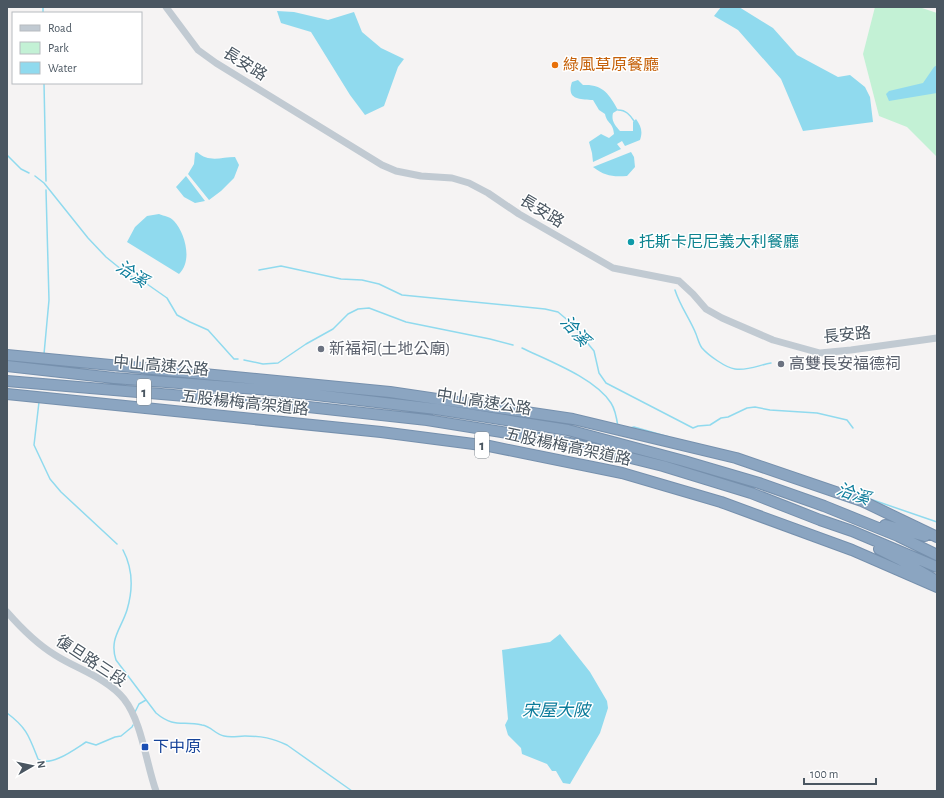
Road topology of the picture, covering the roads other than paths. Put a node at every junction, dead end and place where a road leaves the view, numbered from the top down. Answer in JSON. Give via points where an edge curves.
{"nodes":[{"id":1,"x":166,"y":7,"type":"edge"},
{"id":2,"x":937,"y":338,"type":"edge"},
{"id":3,"x":7,"y":355,"type":"edge"},
{"id":4,"x":7,"y":366,"type":"edge"},
{"id":5,"x":7,"y":381,"type":"edge"},
{"id":6,"x":7,"y":394,"type":"edge"},
{"id":7,"x":824,"y":506,"type":"junction"},
{"id":8,"x":820,"y":520,"type":"junction"},
{"id":9,"x":937,"y":537,"type":"edge"},
{"id":10,"x":937,"y":555,"type":"edge"},
{"id":11,"x":937,"y":567,"type":"edge"},
{"id":12,"x":937,"y":582,"type":"edge"},
{"id":13,"x":937,"y":587,"type":"edge"},
{"id":14,"x":7,"y":612,"type":"edge"},
{"id":15,"x":156,"y":791,"type":"edge"}],
"edges":[{"from":1,"to":2,"type":"street","name":"長安路","via":[[198,50],[382,165],[396,171],[452,178],[469,183],[613,268],[679,281],[706,309],[773,340],[820,353]]},
{"from":3,"to":9,"type":"highway","name":"五股楊梅高架道路","number":"1","via":[[390,392],[573,419],[736,458],[862,501]]},
{"from":4,"to":7,"type":"highway","name":"中山高速公路","number":"1","via":[[114,378],[282,391],[436,409],[568,430],[759,483]]},
{"from":5,"to":8,"type":"highway","name":"中山高速公路","number":"1","via":[[281,404],[412,418],[570,443],[663,466],[736,488]]},
{"from":6,"to":13,"type":"highway","name":"五股楊梅高架道路","number":"1","via":[[381,432],[489,446],[622,473],[721,502],[852,550]]},
{"from":7,"to":9,"type":"highway"},
{"from":7,"to":10,"type":"highway","name":"中山高速公路","number":"1"},
{"from":8,"to":11,"type":"highway","name":"中山高速公路","number":"1"},
{"from":8,"to":12,"type":"highway","via":[[899,559]]},
{"from":14,"to":15,"type":"street","name":"復旦路三段","via":[[37,642],[105,682],[124,699],[137,725]]}]}
